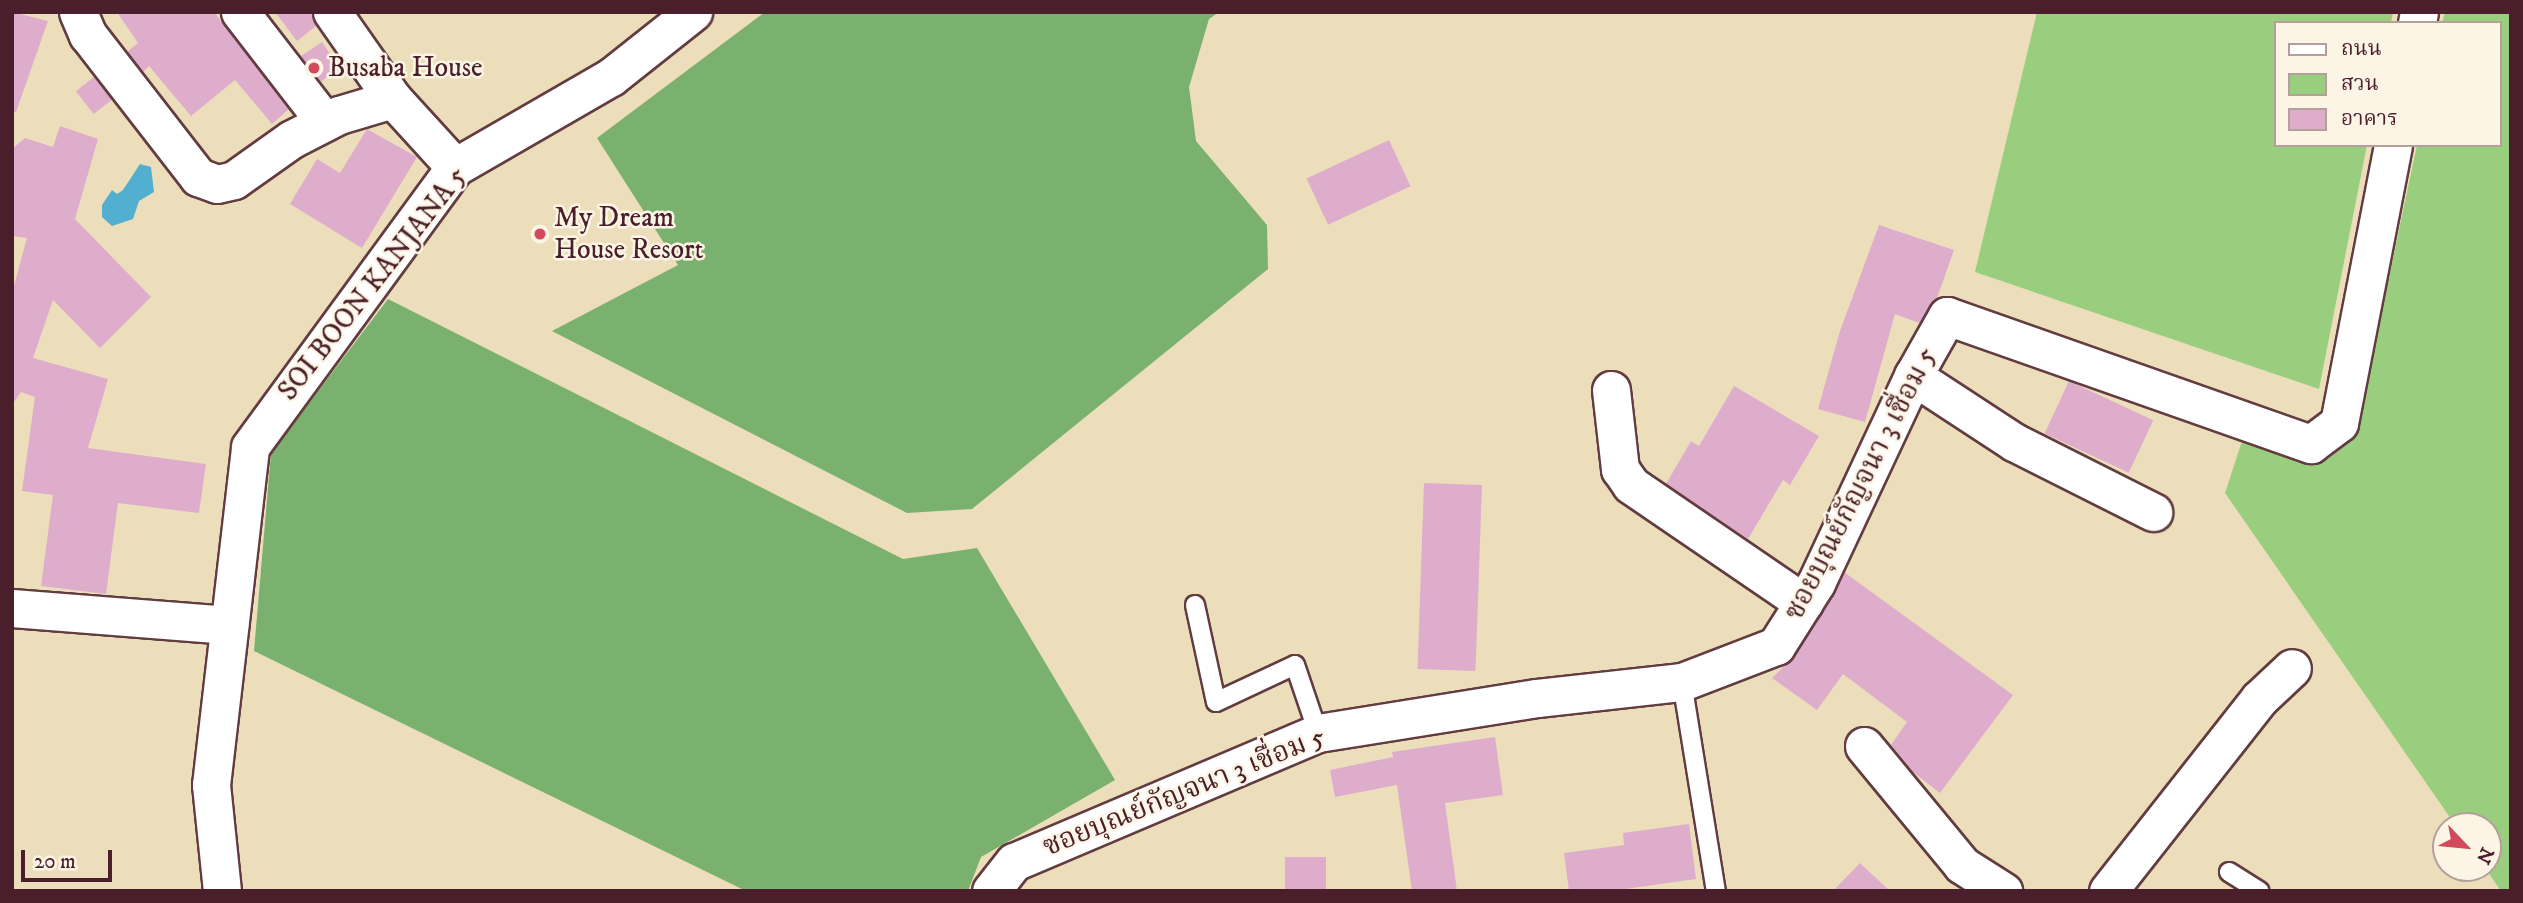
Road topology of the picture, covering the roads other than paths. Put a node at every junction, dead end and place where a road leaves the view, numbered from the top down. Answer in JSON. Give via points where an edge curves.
{"nodes":[{"id":1,"x":78,"y":12,"type":"edge"},
{"id":2,"x":240,"y":12,"type":"edge"},
{"id":3,"x":332,"y":12,"type":"edge"},
{"id":4,"x":693,"y":12,"type":"edge"},
{"id":5,"x":393,"y":99,"type":"junction"},
{"id":6,"x":325,"y":122,"type":"junction"},
{"id":7,"x":2393,"y":147,"type":"edge"},
{"id":8,"x":455,"y":167,"type":"junction"},
{"id":9,"x":1913,"y":376,"type":"junction"},
{"id":10,"x":1611,"y":390,"type":"dead end"},
{"id":11,"x":2153,"y":512,"type":"dead end"},
{"id":12,"x":1804,"y":603,"type":"junction"},
{"id":13,"x":1195,"y":605,"type":"dead end"},
{"id":14,"x":12,"y":608,"type":"edge"},
{"id":15,"x":229,"y":625,"type":"junction"},
{"id":16,"x":2292,"y":668,"type":"dead end"},
{"id":17,"x":1682,"y":682,"type":"junction"},
{"id":18,"x":1318,"y":733,"type":"junction"},
{"id":19,"x":1864,"y":746,"type":"dead end"},
{"id":20,"x":2228,"y":872,"type":"dead end"},
{"id":21,"x":222,"y":891,"type":"edge"},
{"id":22,"x":991,"y":891,"type":"edge"},
{"id":23,"x":1716,"y":891,"type":"edge"},
{"id":24,"x":2003,"y":891,"type":"edge"},
{"id":25,"x":2108,"y":891,"type":"edge"},
{"id":26,"x":2259,"y":891,"type":"edge"}],
"edges":[{"from":1,"to":6,"type":"street","via":[[88,35],[198,177],[217,184],[234,180]]},
{"from":2,"to":6,"type":"street"},
{"from":3,"to":5,"type":"street"},
{"from":4,"to":8,"type":"street","name":"SOI BOON KANJANA 5","via":[[611,77]]},
{"from":5,"to":6,"type":"street"},
{"from":5,"to":8,"type":"street"},
{"from":7,"to":9,"type":"street","name":"ซอยบุณย์กัญจนา 3 เชื่อม 5","via":[[2339,423],[2311,444],[1947,316]]},
{"from":8,"to":15,"type":"street","name":"SOI BOON KANJANA 5","via":[[250,447]]},
{"from":9,"to":11,"type":"street","via":[[2014,442]]},
{"from":9,"to":12,"type":"street","name":"ซอยบุณย์กัญจนา 3 เชื่อม 5"},
{"from":10,"to":12,"type":"street","via":[[1620,469],[1631,485]]},
{"from":12,"to":17,"type":"street","name":"ซอยบุณย์กัญจนา 3 เชื่อม 5","via":[[1776,646]]},
{"from":13,"to":18,"type":"lane","via":[[1216,702],[1295,665]]},
{"from":14,"to":15,"type":"street"},
{"from":15,"to":21,"type":"street","name":"SOI BOON KANJANA 5","via":[[211,785]]},
{"from":16,"to":25,"type":"street","via":[[2259,699]]},
{"from":17,"to":18,"type":"street","name":"ซอยบุณย์กัญจนา 3 เชื่อม 5","via":[[1536,698]]},
{"from":17,"to":23,"type":"lane"},
{"from":18,"to":22,"type":"street","name":"ซอยบุณย์กัญจนา 3 เชื่อม 5","via":[[1014,862]]},
{"from":19,"to":24,"type":"street","via":[[1962,865]]},
{"from":20,"to":26,"type":"lane"}]}
